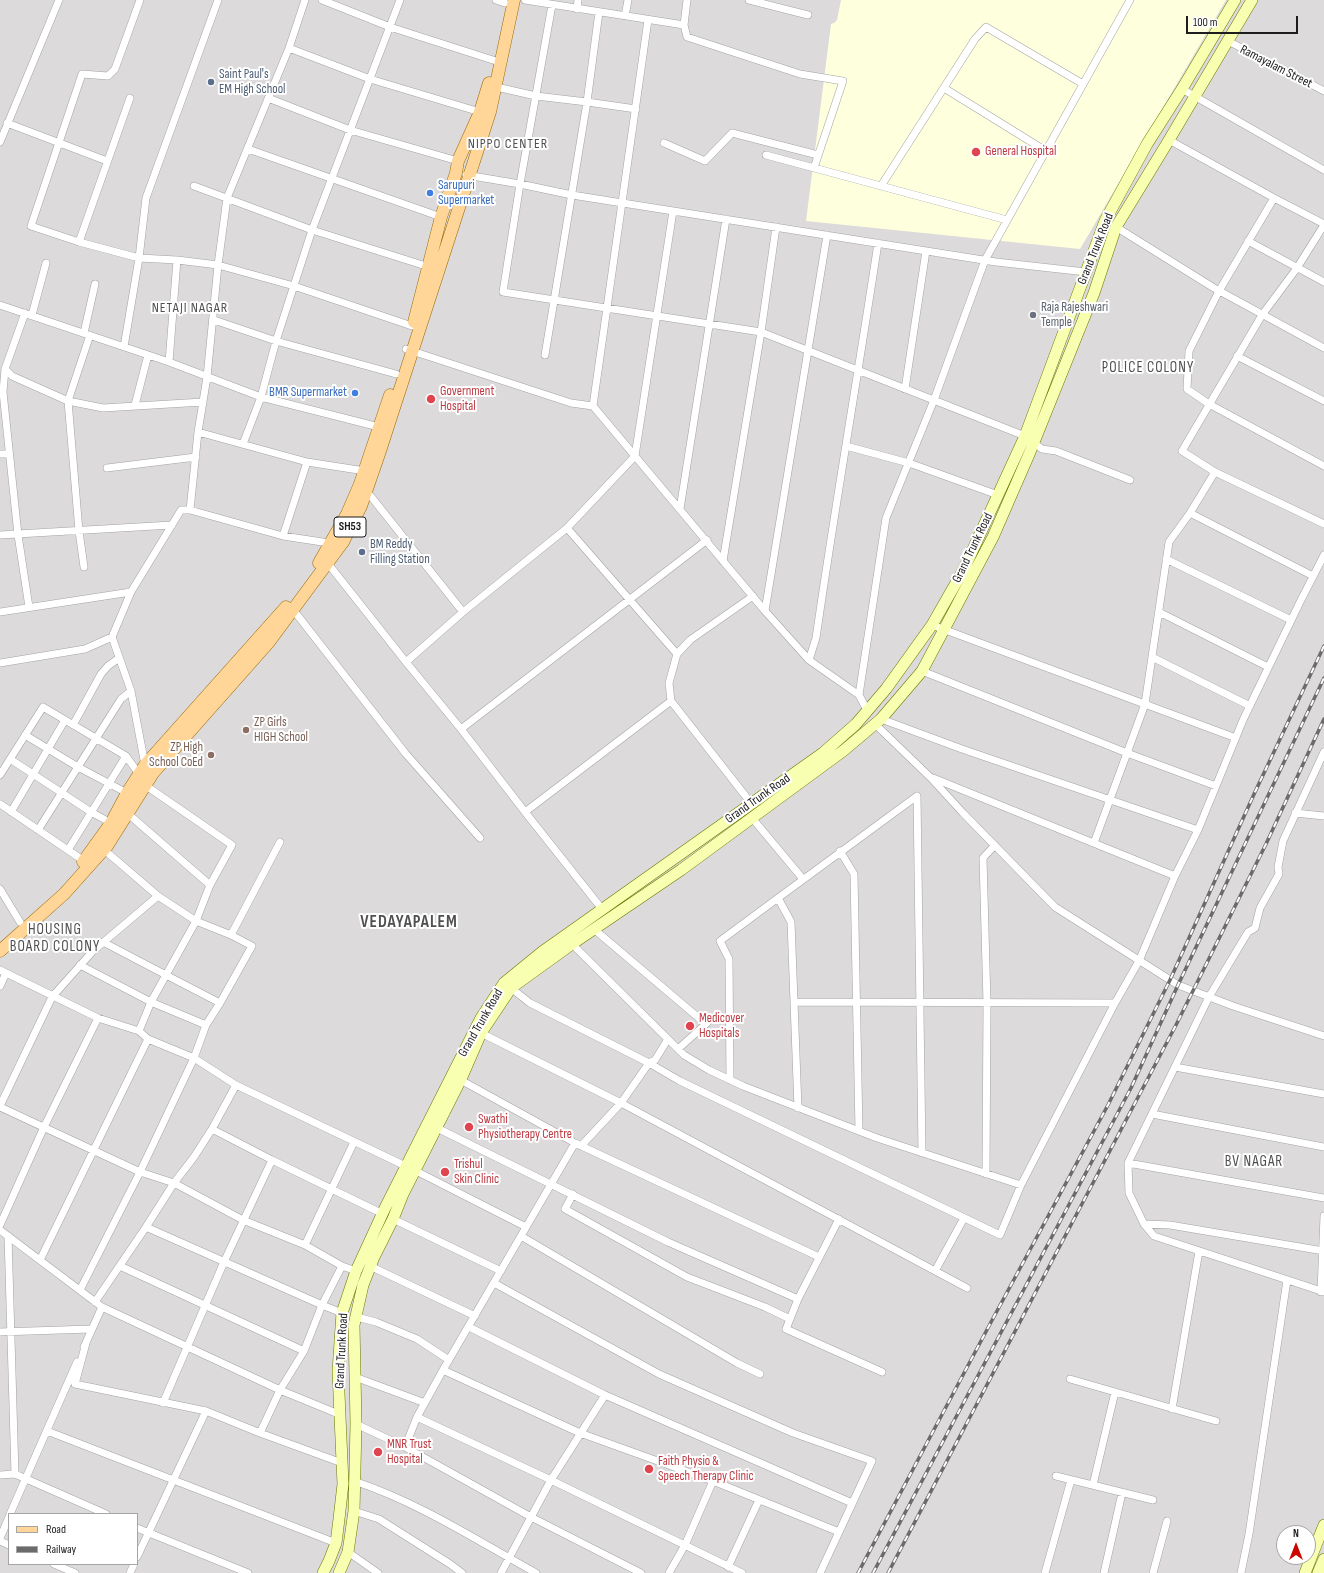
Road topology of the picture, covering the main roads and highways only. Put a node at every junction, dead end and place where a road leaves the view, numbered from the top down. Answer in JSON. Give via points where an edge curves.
{"nodes":[{"id":1,"x":1235,"y":0,"type":"edge"},
{"id":2,"x":1252,"y":0,"type":"edge"},
{"id":3,"x":505,"y":1,"type":"edge"},
{"id":4,"x":492,"y":85,"type":"junction"},
{"id":5,"x":409,"y":350,"type":"junction"},
{"id":6,"x":363,"y":487,"type":"junction"},
{"id":7,"x":325,"y":560,"type":"junction"},
{"id":8,"x":291,"y":607,"type":"junction"},
{"id":9,"x":886,"y":689,"type":"junction"},
{"id":10,"x":898,"y":699,"type":"junction"},
{"id":11,"x":856,"y":724,"type":"junction"},
{"id":12,"x":865,"y":732,"type":"junction"},
{"id":13,"x":141,"y":776,"type":"junction"},
{"id":14,"x":755,"y":800,"type":"junction"},
{"id":15,"x":767,"y":807,"type":"junction"},
{"id":16,"x":123,"y":810,"type":"junction"},
{"id":17,"x":737,"y":813,"type":"junction"},
{"id":18,"x":749,"y":820,"type":"junction"},
{"id":19,"x":100,"y":847,"type":"junction"},
{"id":20,"x":0,"y":941,"type":"edge"},
{"id":21,"x":0,"y":951,"type":"edge"},
{"id":22,"x":456,"y":1077,"type":"junction"},
{"id":23,"x":411,"y":1169,"type":"junction"},
{"id":24,"x":1324,"y":1525,"type":"edge"},
{"id":25,"x":1324,"y":1559,"type":"edge"},
{"id":26,"x":323,"y":1573,"type":"edge"},
{"id":27,"x":339,"y":1573,"type":"edge"},
{"id":28,"x":1305,"y":1573,"type":"edge"},
{"id":29,"x":1318,"y":1573,"type":"edge"}],
"edges":[{"from":1,"to":9,"type":"main road","name":"Grand Trunk Road","via":[[1147,144],[1105,220],[1025,436],[964,569],[932,625]]},
{"from":2,"to":10,"type":"main road","via":[[1116,227],[1094,293],[1034,443],[992,537],[922,671]]},
{"from":3,"to":4,"type":"main road","number":"SH53"},
{"from":3,"to":4,"type":"main road","number":"SH53"},
{"from":4,"to":5,"type":"main road","number":"SH53","via":[[490,112]]},
{"from":4,"to":5,"type":"main road","number":"SH53","via":[[457,167],[441,217],[412,326]]},
{"from":5,"to":6,"type":"main road","number":"SH53"},
{"from":5,"to":6,"type":"main road","number":"SH53","via":[[396,374],[369,454]]},
{"from":6,"to":7,"type":"main road","number":"SH53","via":[[330,543]]},
{"from":6,"to":7,"type":"main road","number":"SH53","via":[[361,506],[343,542]]},
{"from":7,"to":8,"type":"main road","number":"SH53"},
{"from":8,"to":13,"type":"main road","number":"SH53"},
{"from":8,"to":13,"type":"main road","number":"SH53","via":[[269,642],[153,773]]},
{"from":9,"to":10,"type":"main road"},
{"from":9,"to":11,"type":"main road","name":"Grand Trunk Road"},
{"from":10,"to":12,"type":"main road"},
{"from":11,"to":12,"type":"main road"},
{"from":11,"to":14,"type":"main road","name":"Grand Trunk Road","via":[[823,753]]},
{"from":12,"to":15,"type":"main road"},
{"from":13,"to":16,"type":"main road","number":"SH53"},
{"from":13,"to":16,"type":"main road","number":"SH53","via":[[126,793]]},
{"from":14,"to":15,"type":"main road"},
{"from":14,"to":17,"type":"main road","name":"Grand Trunk Road"},
{"from":15,"to":18,"type":"main road"},
{"from":16,"to":19,"type":"main road","number":"SH53"},
{"from":16,"to":19,"type":"main road","number":"SH53","via":[[111,823]]},
{"from":17,"to":18,"type":"main road"},
{"from":17,"to":22,"type":"main road","name":"Grand Trunk Road","via":[[542,952],[504,983],[481,1018]]},
{"from":18,"to":22,"type":"main road","via":[[511,988]]},
{"from":19,"to":20,"type":"main road","number":"SH53","via":[[84,861],[64,886]]},
{"from":19,"to":21,"type":"main road","number":"SH53","via":[[64,894]]},
{"from":22,"to":23,"type":"main road","name":"Grand Trunk Road"},
{"from":22,"to":23,"type":"main road","via":[[437,1128]]},
{"from":23,"to":26,"type":"main road","name":"Grand Trunk Road","via":[[383,1214],[356,1271],[342,1313],[338,1371],[343,1484],[336,1543]]},
{"from":23,"to":27,"type":"main road","via":[[403,1194],[363,1285],[354,1325],[354,1511],[348,1552]]},
{"from":24,"to":28,"type":"main road"},
{"from":25,"to":29,"type":"main road"}]}
